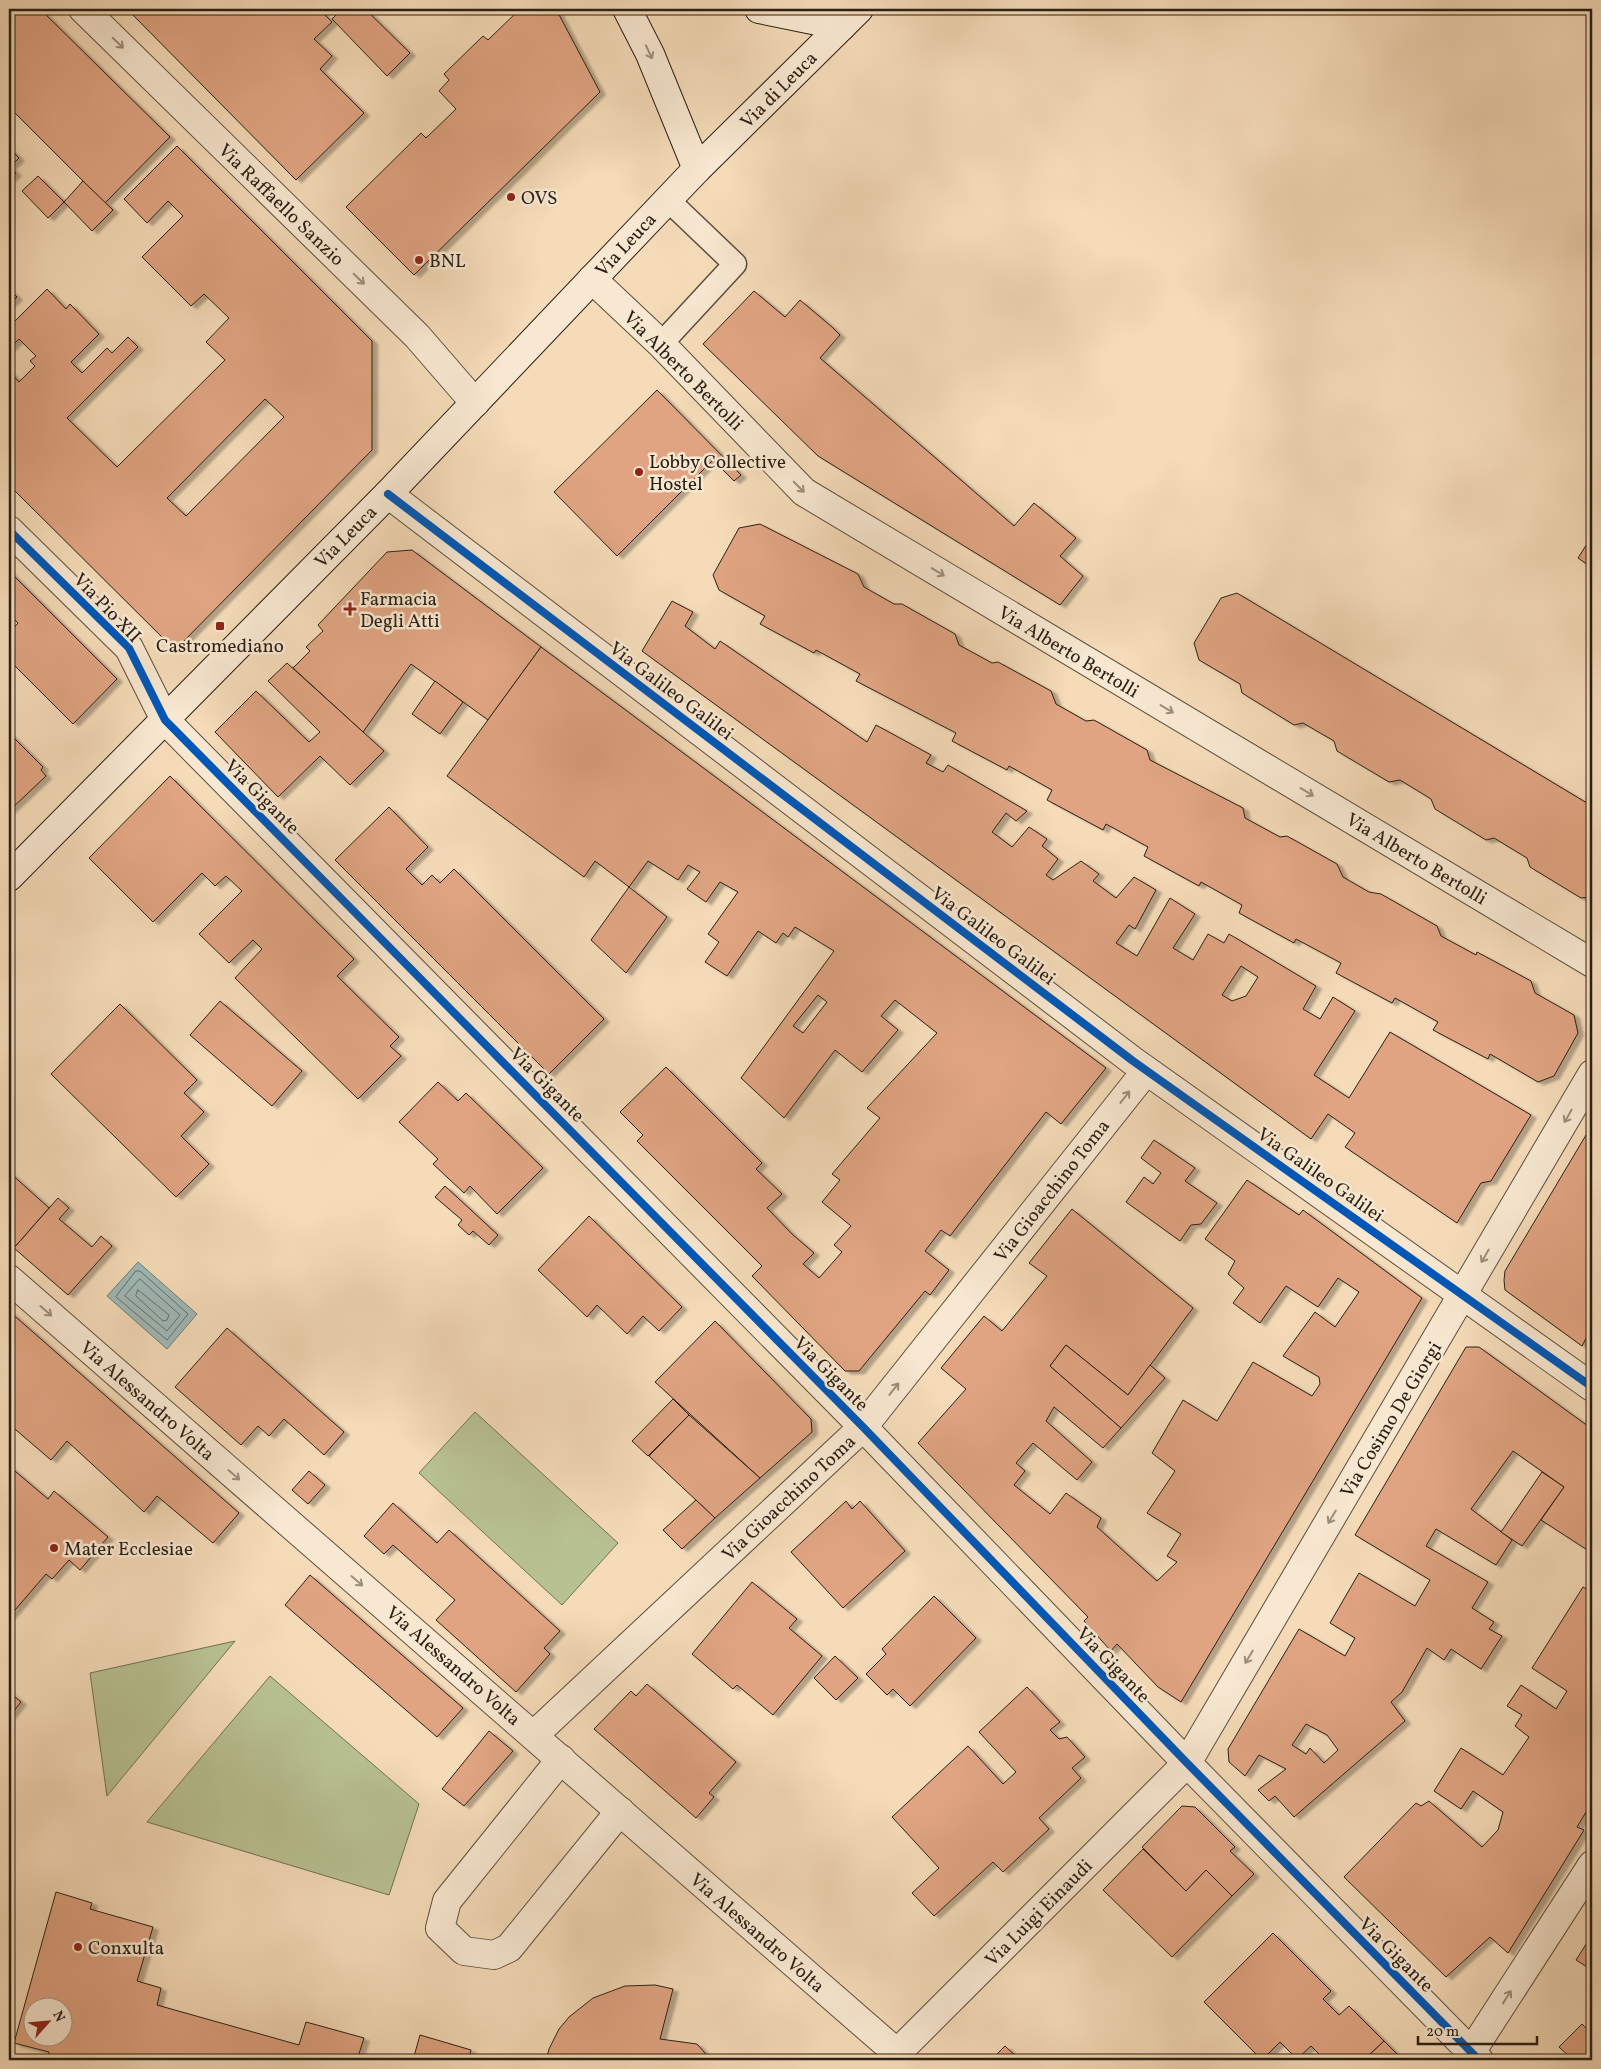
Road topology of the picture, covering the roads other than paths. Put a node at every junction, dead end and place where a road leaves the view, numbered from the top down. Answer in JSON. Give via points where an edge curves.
{"nodes":[{"id":1,"x":84,"y":9,"type":"edge"},
{"id":2,"x":627,"y":9,"type":"edge"},
{"id":3,"x":759,"y":9,"type":"edge"},
{"id":4,"x":850,"y":17,"type":"edge"},
{"id":5,"x":697,"y":169,"type":"junction"},
{"id":6,"x":668,"y":200,"type":"junction"},
{"id":7,"x":592,"y":279,"type":"junction"},
{"id":8,"x":661,"y":344,"type":"junction"},
{"id":9,"x":475,"y":403,"type":"junction"},
{"id":10,"x":388,"y":494,"type":"junction"},
{"id":11,"x":9,"y":530,"type":"edge"},
{"id":12,"x":165,"y":720,"type":"junction"},
{"id":13,"x":9,"y":877,"type":"edge"},
{"id":14,"x":1592,"y":963,"type":"edge"},
{"id":15,"x":1146,"y":1071,"type":"junction"},
{"id":16,"x":1592,"y":1074,"type":"edge"},
{"id":17,"x":9,"y":1279,"type":"edge"},
{"id":18,"x":1463,"y":1294,"type":"junction"},
{"id":19,"x":1592,"y":1387,"type":"edge"},
{"id":20,"x":863,"y":1427,"type":"junction"},
{"id":21,"x":534,"y":1735,"type":"junction"},
{"id":22,"x":561,"y":1759,"type":"junction"},
{"id":23,"x":1187,"y":1763,"type":"junction"},
{"id":24,"x":620,"y":1811,"type":"junction"},
{"id":25,"x":1592,"y":1865,"type":"edge"},
{"id":26,"x":893,"y":2057,"type":"edge"},
{"id":27,"x":1472,"y":2058,"type":"edge"}],
"edges":[{"from":1,"to":9,"type":"street","name":"Via Raffaello Sanzio","one_way":true,"via":[[416,336]]},
{"from":2,"to":5,"type":"street","one_way":true,"via":[[650,54]]},
{"from":3,"to":4,"type":"street"},
{"from":4,"to":5,"type":"street","name":"Via di Leuca"},
{"from":5,"to":6,"type":"street","name":"Via Leuca"},
{"from":6,"to":7,"type":"street","name":"Via Leuca"},
{"from":6,"to":8,"type":"lane","via":[[735,264]]},
{"from":7,"to":8,"type":"street","name":"Via Alberto Bertolli"},
{"from":7,"to":9,"type":"street","name":"Via Leuca"},
{"from":8,"to":14,"type":"street","name":"Via Alberto Bertolli","one_way":true,"via":[[804,492]]},
{"from":9,"to":10,"type":"street","name":"Via Leuca"},
{"from":10,"to":12,"type":"street","name":"Via Leuca"},
{"from":10,"to":15,"type":"street","name":"Via Galileo Galilei"},
{"from":11,"to":12,"type":"street","name":"Via Pio XII","via":[[129,648]]},
{"from":12,"to":13,"type":"street","name":"Via Leuca"},
{"from":12,"to":20,"type":"street","name":"Via Gigante"},
{"from":15,"to":18,"type":"street","name":"Via Galileo Galilei"},
{"from":20,"to":15,"type":"street","name":"Via Gioacchino Toma","one_way":true},
{"from":16,"to":18,"type":"street","name":"Via Cosimo De Giorgi","one_way":true},
{"from":17,"to":21,"type":"street","name":"Via Alessandro Volta","one_way":true},
{"from":18,"to":19,"type":"street","name":"Via Galileo Galilei"},
{"from":18,"to":23,"type":"street","name":"Via Cosimo De Giorgi","one_way":true},
{"from":20,"to":21,"type":"street","name":"Via Gioacchino Toma"},
{"from":20,"to":23,"type":"street","name":"Via Gigante"},
{"from":21,"to":22,"type":"street","name":"Via Alessandro Volta"},
{"from":22,"to":24,"type":"street","name":"Via Alessandro Volta"},
{"from":22,"to":24,"type":"street","via":[[447,1901],[440,1928],[464,1951],[494,1955],[510,1948]]},
{"from":23,"to":26,"type":"street","name":"Via Luigi Einaudi"},
{"from":23,"to":27,"type":"street","name":"Via Gigante"},
{"from":24,"to":26,"type":"street","name":"Via Alessandro Volta"},
{"from":27,"to":25,"type":"street","one_way":true}]}
